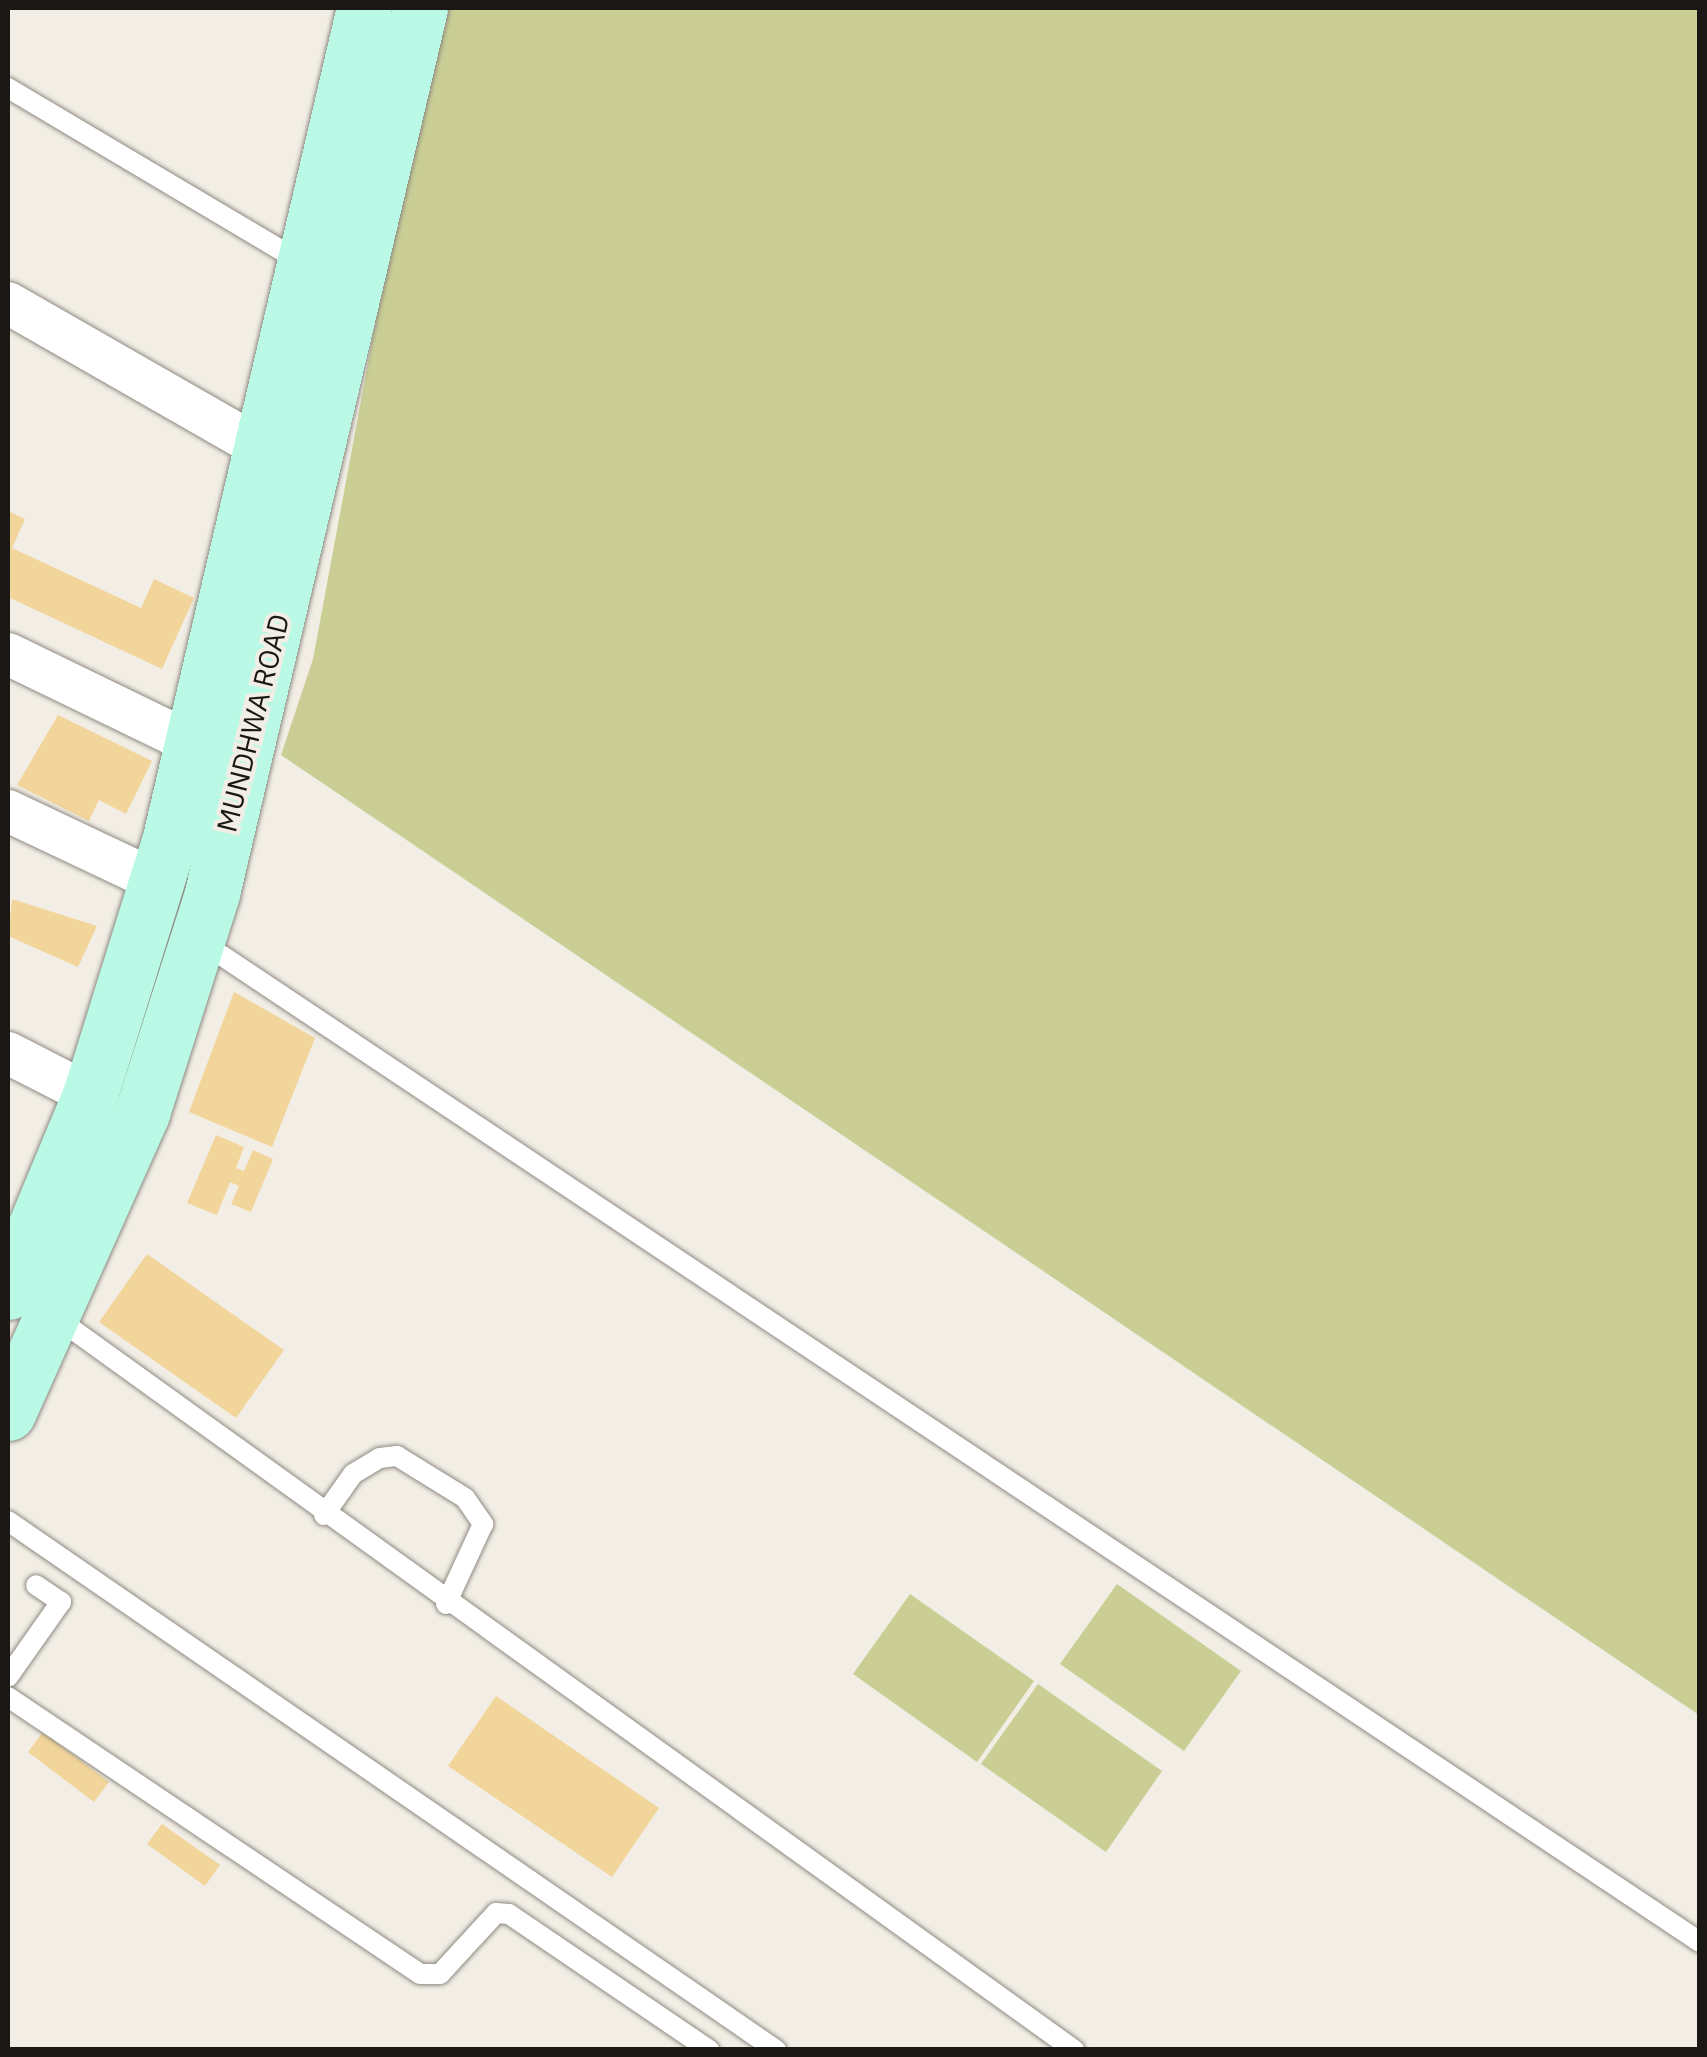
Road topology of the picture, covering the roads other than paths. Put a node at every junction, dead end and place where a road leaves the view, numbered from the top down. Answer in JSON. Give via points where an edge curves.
{"nodes":[{"id":1,"x":364,"y":8,"type":"edge"},
{"id":2,"x":420,"y":8,"type":"edge"},
{"id":3,"x":8,"y":88,"type":"edge"},
{"id":4,"x":309,"y":266,"type":"junction"},
{"id":5,"x":8,"y":303,"type":"edge"},
{"id":6,"x":263,"y":449,"type":"junction"},
{"id":7,"x":8,"y":654,"type":"edge"},
{"id":8,"x":193,"y":744,"type":"junction"},
{"id":9,"x":8,"y":810,"type":"edge"},
{"id":10,"x":221,"y":855,"type":"junction"},
{"id":11,"x":163,"y":862,"type":"junction"},
{"id":12,"x":197,"y":939,"type":"junction"},
{"id":13,"x":8,"y":1053,"type":"edge"},
{"id":14,"x":90,"y":1095,"type":"junction"},
{"id":15,"x":8,"y":1291,"type":"edge"},
{"id":16,"x":56,"y":1317,"type":"junction"},
{"id":17,"x":8,"y":1413,"type":"edge"},
{"id":18,"x":324,"y":1514,"type":"junction"},
{"id":19,"x":8,"y":1521,"type":"edge"},
{"id":20,"x":36,"y":1584,"type":"dead end"},
{"id":21,"x":446,"y":1604,"type":"junction"},
{"id":22,"x":8,"y":1677,"type":"edge"},
{"id":23,"x":8,"y":1697,"type":"edge"},
{"id":24,"x":1700,"y":1942,"type":"edge"},
{"id":25,"x":708,"y":2050,"type":"edge"},
{"id":26,"x":776,"y":2050,"type":"edge"},
{"id":27,"x":1074,"y":2050,"type":"edge"}],
"edges":[{"from":1,"to":4,"type":"main road","name":"MUNDHWA ROAD"},
{"from":2,"to":10,"type":"main road","name":"MUNDHWA ROAD"},
{"from":3,"to":4,"type":"lane"},
{"from":4,"to":6,"type":"main road","name":"MUNDHWA ROAD"},
{"from":5,"to":6,"type":"street"},
{"from":6,"to":8,"type":"main road","name":"MUNDHWA ROAD"},
{"from":7,"to":8,"type":"street"},
{"from":8,"to":11,"type":"main road","name":"MUNDHWA ROAD"},
{"from":9,"to":11,"type":"street"},
{"from":10,"to":11,"type":"main road"},
{"from":10,"to":12,"type":"main road","name":"MUNDHWA ROAD"},
{"from":11,"to":14,"type":"main road","name":"MUNDHWA ROAD"},
{"from":12,"to":16,"type":"main road","name":"MUNDHWA ROAD","via":[[142,1114]]},
{"from":12,"to":24,"type":"lane"},
{"from":13,"to":14,"type":"street"},
{"from":14,"to":15,"type":"main road","name":"MUNDHWA ROAD"},
{"from":15,"to":16,"type":"lane"},
{"from":16,"to":17,"type":"main road","name":"MUNDHWA ROAD"},
{"from":16,"to":18,"type":"lane"},
{"from":18,"to":21,"type":"lane"},
{"from":18,"to":21,"type":"lane","via":[[354,1474],[380,1458],[398,1456],[464,1498],[483,1524]]},
{"from":19,"to":26,"type":"lane"},
{"from":20,"to":22,"type":"lane","via":[[60,1602]]},
{"from":21,"to":27,"type":"lane"},
{"from":23,"to":25,"type":"lane","via":[[420,1974],[440,1974],[496,1913],[508,1914]]}]}
